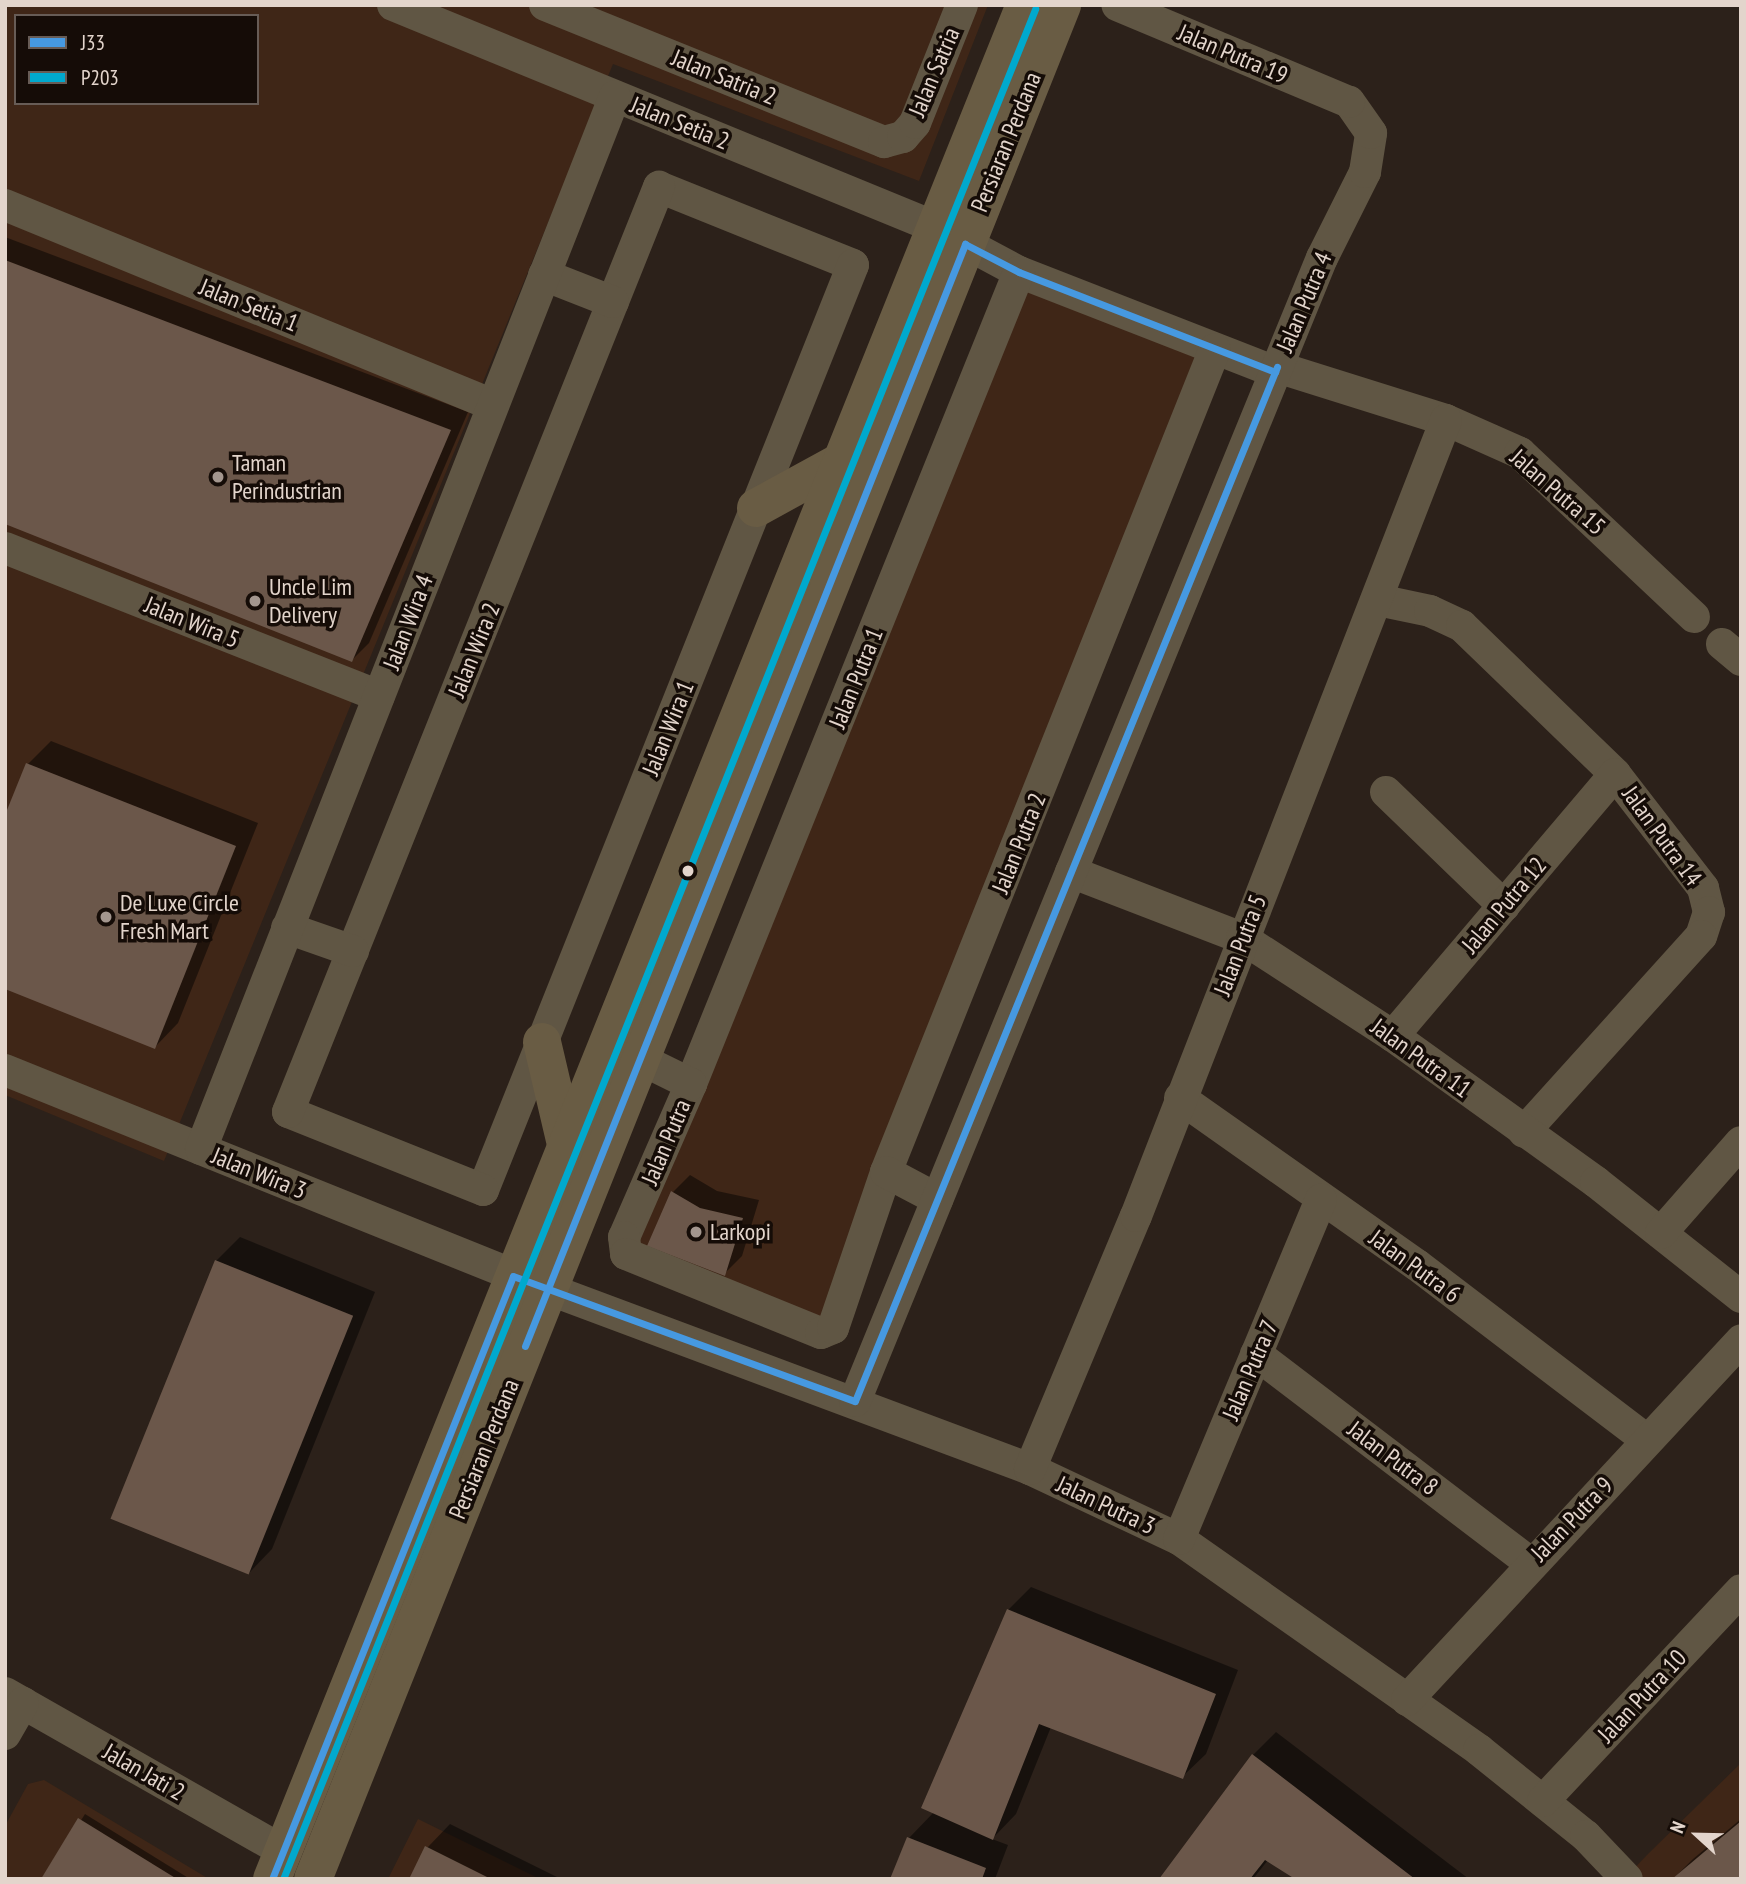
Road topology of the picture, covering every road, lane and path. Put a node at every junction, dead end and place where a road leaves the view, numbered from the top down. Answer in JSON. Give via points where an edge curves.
{"nodes":[{"id":1,"x":393,"y":5,"type":"edge"},
{"id":2,"x":545,"y":5,"type":"edge"},
{"id":3,"x":962,"y":5,"type":"edge"},
{"id":4,"x":1025,"y":5,"type":"edge"},
{"id":5,"x":1062,"y":5,"type":"edge"},
{"id":6,"x":1117,"y":5,"type":"edge"},
{"id":7,"x":615,"y":96,"type":"junction"},
{"id":8,"x":1349,"y":102,"type":"joint"},
{"id":9,"x":903,"y":137,"type":"joint"},
{"id":10,"x":659,"y":187,"type":"joint"},
{"id":11,"x":5,"y":205,"type":"edge"},
{"id":12,"x":950,"y":236,"type":"junction"},
{"id":13,"x":1019,"y":271,"type":"junction"},
{"id":14,"x":544,"y":275,"type":"junction"},
{"id":15,"x":613,"y":302,"type":"junction"},
{"id":16,"x":1215,"y":349,"type":"junction"},
{"id":17,"x":1276,"y":370,"type":"junction"},
{"id":18,"x":493,"y":405,"type":"junction"},
{"id":19,"x":1446,"y":420,"type":"junction"},
{"id":20,"x":840,"y":462,"type":"junction"},
{"id":21,"x":756,"y":508,"type":"junction"},
{"id":22,"x":5,"y":548,"type":"edge"},
{"id":23,"x":1378,"y":600,"type":"junction"},
{"id":24,"x":1694,"y":617,"type":"dead end"},
{"id":25,"x":379,"y":696,"type":"junction"},
{"id":26,"x":1615,"y":774,"type":"junction"},
{"id":27,"x":1386,"y":792,"type":"dead end"},
{"id":28,"x":1071,"y":872,"type":"junction"},
{"id":29,"x":1504,"y":906,"type":"junction"},
{"id":30,"x":288,"y":928,"type":"junction"},
{"id":31,"x":1242,"y":938,"type":"junction"},
{"id":32,"x":353,"y":951,"type":"junction"},
{"id":33,"x":1393,"y":1036,"type":"junction"},
{"id":34,"x":542,"y":1042,"type":"junction"},
{"id":35,"x":640,"y":1059,"type":"junction"},
{"id":36,"x":5,"y":1070,"type":"edge"},
{"id":37,"x":691,"y":1084,"type":"junction"},
{"id":38,"x":1180,"y":1098,"type":"junction"},
{"id":39,"x":1524,"y":1132,"type":"junction"},
{"id":40,"x":1741,"y":1142,"type":"edge"},
{"id":41,"x":566,"y":1144,"type":"junction"},
{"id":42,"x":201,"y":1149,"type":"junction"},
{"id":43,"x":886,"y":1172,"type":"junction"},
{"id":44,"x":483,"y":1190,"type":"joint"},
{"id":45,"x":937,"y":1199,"type":"junction"},
{"id":46,"x":1321,"y":1200,"type":"junction"},
{"id":47,"x":1661,"y":1233,"type":"junction"},
{"id":48,"x":531,"y":1283,"type":"junction"},
{"id":49,"x":1741,"y":1297,"type":"edge"},
{"id":50,"x":821,"y":1333,"type":"joint"},
{"id":51,"x":1741,"y":1340,"type":"edge"},
{"id":52,"x":1256,"y":1354,"type":"junction"},
{"id":53,"x":855,"y":1401,"type":"junction"},
{"id":54,"x":1647,"y":1440,"type":"junction"},
{"id":55,"x":1030,"y":1469,"type":"junction"},
{"id":56,"x":1179,"y":1539,"type":"junction"},
{"id":57,"x":1530,"y":1563,"type":"junction"},
{"id":58,"x":1741,"y":1590,"type":"edge"},
{"id":59,"x":14,"y":1698,"type":"edge"},
{"id":60,"x":1407,"y":1700,"type":"junction"},
{"id":61,"x":5,"y":1734,"type":"edge"},
{"id":62,"x":1543,"y":1801,"type":"junction"},
{"id":63,"x":277,"y":1865,"type":"edge"},
{"id":64,"x":1625,"y":1875,"type":"edge"},
{"id":65,"x":313,"y":1879,"type":"edge"}],
"edges":[{"from":1,"to":7,"type":"street","name":"Jalan Setia 2"},
{"from":2,"to":9,"type":"street","name":"Jalan Satria 2","via":[[884,142]]},
{"from":3,"to":9,"type":"street","name":"Jalan Satria","via":[[915,123]]},
{"from":4,"to":12,"type":"main road","name":"Persiaran Perdana"},
{"from":5,"to":12,"type":"main road","name":"Persiaran Perdana"},
{"from":6,"to":8,"type":"street","name":"Jalan Putra 19"},
{"from":7,"to":12,"type":"street","name":"Jalan Setia 2"},
{"from":7,"to":14,"type":"street","name":"Jalan Wira 4"},
{"from":8,"to":17,"type":"street","name":"Jalan Putra 4","via":[[1371,133],[1365,172],[1322,258]]},
{"from":10,"to":15,"type":"street","name":"Jalan Wira 2"},
{"from":10,"to":21,"type":"street","name":"Jalan Wira 1","via":[[853,265]]},
{"from":11,"to":18,"type":"street","name":"Jalan Setia 1"},
{"from":12,"to":13,"type":"street","name":"Jalan Setia 2"},
{"from":12,"to":20,"type":"main road","name":"Persiaran Perdana"},
{"from":12,"to":35,"type":"main road","name":"Persiaran Perdana"},
{"from":13,"to":16,"type":"street"},
{"from":13,"to":37,"type":"street","name":"Jalan Putra 1"},
{"from":14,"to":15,"type":"street"},
{"from":14,"to":18,"type":"street","name":"Jalan Wira 4"},
{"from":15,"to":32,"type":"street","name":"Jalan Wira 2"},
{"from":16,"to":17,"type":"street"},
{"from":16,"to":43,"type":"street","name":"Jalan Putra 2"},
{"from":17,"to":19,"type":"street","name":"Jalan Putra 15"},
{"from":17,"to":28,"type":"street","name":"Jalan Putra 4"},
{"from":18,"to":25,"type":"street","name":"Jalan Wira 4"},
{"from":19,"to":23,"type":"street","name":"Jalan Putra 5"},
{"from":19,"to":24,"type":"street","name":"Jalan Putra 15","via":[[1520,453]]},
{"from":20,"to":21,"type":"main road"},
{"from":20,"to":41,"type":"main road","name":"Persiaran Perdana"},
{"from":21,"to":34,"type":"street","name":"Jalan Wira 1"},
{"from":22,"to":25,"type":"street","name":"Jalan Wira 5"},
{"from":23,"to":26,"type":"street","name":"Jalan Putra 14","via":[[1430,611],[1462,626]]},
{"from":23,"to":31,"type":"street","name":"Jalan Putra 5"},
{"from":25,"to":30,"type":"street","name":"Jalan Wira 4"},
{"from":26,"to":29,"type":"street","name":"Jalan Putra 12"},
{"from":26,"to":39,"type":"street","name":"Jalan Putra 14","via":[[1703,888],[1709,912],[1701,936]]},
{"from":27,"to":29,"type":"street"},
{"from":28,"to":31,"type":"street","name":"Jalan Putra 11"},
{"from":28,"to":45,"type":"street","name":"Jalan Putra 4"},
{"from":29,"to":33,"type":"street","name":"Jalan Putra 12"},
{"from":30,"to":32,"type":"street"},
{"from":30,"to":42,"type":"street","name":"Jalan Wira 4"},
{"from":31,"to":33,"type":"street","name":"Jalan Putra 11"},
{"from":31,"to":38,"type":"street","name":"Jalan Putra 5"},
{"from":32,"to":44,"type":"street","name":"Jalan Wira 2","via":[[288,1112]]},
{"from":33,"to":39,"type":"street","name":"Jalan Putra 11"},
{"from":34,"to":41,"type":"main road"},
{"from":34,"to":44,"type":"street","name":"Jalan Wira 1"},
{"from":35,"to":37,"type":"street","name":"Jalan Putra"},
{"from":35,"to":48,"type":"main road","name":"Persiaran Perdana"},
{"from":36,"to":42,"type":"street","name":"Jalan Wira 3"},
{"from":37,"to":50,"type":"street","name":"Jalan Putra","via":[[624,1237],[626,1254]]},
{"from":38,"to":46,"type":"street","name":"Jalan Putra 6"},
{"from":38,"to":55,"type":"street","name":"Jalan Putra 5"},
{"from":39,"to":47,"type":"street","name":"Jalan Putra 11"},
{"from":40,"to":47,"type":"street"},
{"from":41,"to":48,"type":"main road","name":"Persiaran Perdana"},
{"from":42,"to":48,"type":"street","name":"Jalan Wira 3"},
{"from":43,"to":45,"type":"street"},
{"from":43,"to":50,"type":"street","name":"Jalan Putra 2","via":[[833,1328]]},
{"from":45,"to":53,"type":"street","name":"Jalan Putra 4"},
{"from":46,"to":52,"type":"street","name":"Jalan Putra 7"},
{"from":46,"to":54,"type":"street","name":"Jalan Putra 6","via":[[1417,1265]]},
{"from":47,"to":49,"type":"street","name":"Jalan Putra 11"},
{"from":48,"to":53,"type":"street","name":"Jalan Putra 3"},
{"from":48,"to":63,"type":"main road","name":"Persiaran Perdana"},
{"from":48,"to":65,"type":"main road","name":"Persiaran Perdana"},
{"from":51,"to":54,"type":"street","name":"Jalan Putra 9"},
{"from":52,"to":56,"type":"street","name":"Jalan Putra 7"},
{"from":52,"to":57,"type":"street","name":"Jalan Putra 8"},
{"from":53,"to":55,"type":"street","name":"Jalan Putra 3"},
{"from":54,"to":57,"type":"street","name":"Jalan Putra 9"},
{"from":55,"to":56,"type":"street","name":"Jalan Putra 3"},
{"from":56,"to":60,"type":"street","name":"Jalan Putra 3"},
{"from":57,"to":60,"type":"street","name":"Jalan Putra 9"},
{"from":58,"to":62,"type":"street","name":"Jalan Putra 10"},
{"from":59,"to":61,"type":"street"},
{"from":59,"to":63,"type":"street","name":"Jalan Jati 2"},
{"from":60,"to":62,"type":"street","name":"Jalan Putra 3"},
{"from":62,"to":64,"type":"street","name":"Jalan Putra 3"}]}
